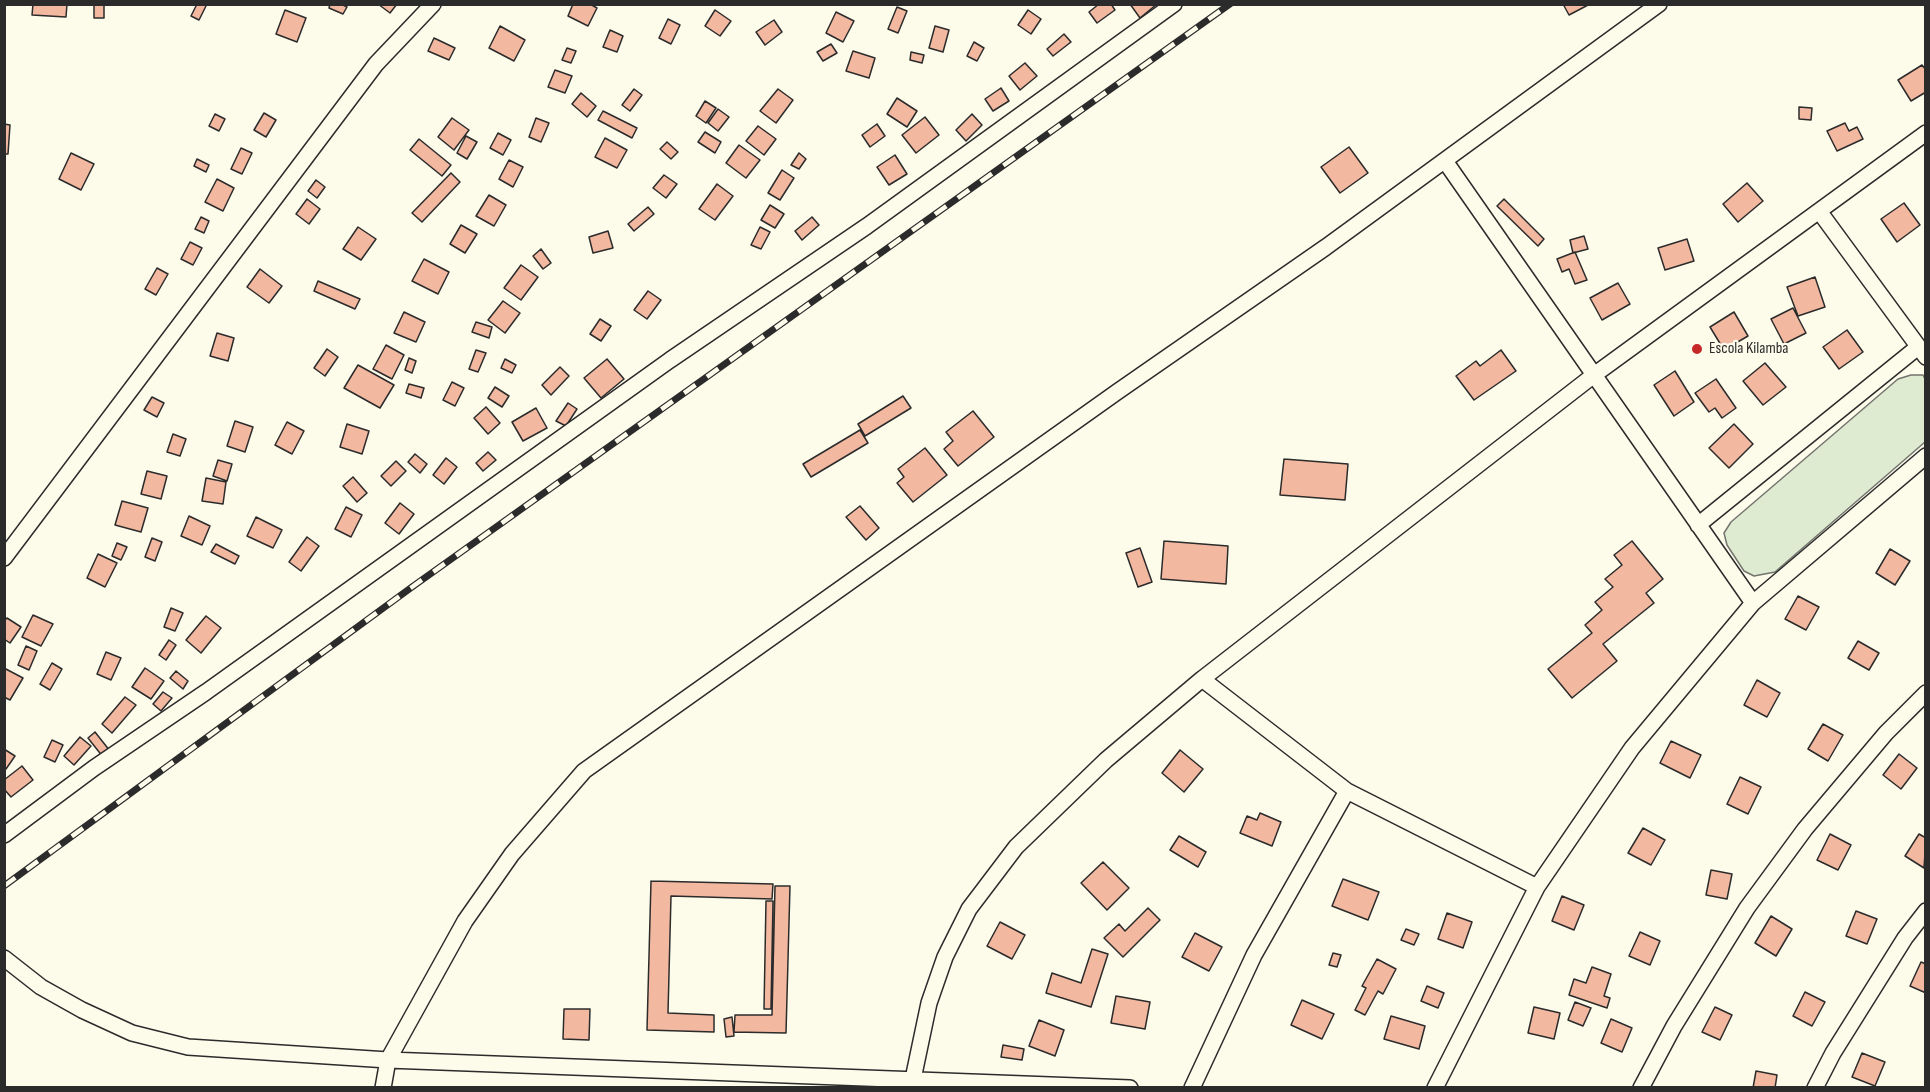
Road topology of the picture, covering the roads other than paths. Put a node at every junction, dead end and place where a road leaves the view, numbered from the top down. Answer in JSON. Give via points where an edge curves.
{"nodes":[{"id":1,"x":433,"y":4,"type":"edge"},
{"id":2,"x":1174,"y":4,"type":"edge"},
{"id":3,"x":1659,"y":4,"type":"edge"},
{"id":4,"x":1926,"y":133,"type":"edge"},
{"id":5,"x":1445,"y":161,"type":"junction"},
{"id":6,"x":1819,"y":211,"type":"junction"},
{"id":7,"x":1922,"y":352,"type":"edge"},
{"id":8,"x":1594,"y":375,"type":"junction"},
{"id":9,"x":1926,"y":456,"type":"edge"},
{"id":10,"x":1698,"y":525,"type":"junction"},
{"id":11,"x":4,"y":558,"type":"edge"},
{"id":12,"x":1753,"y":603,"type":"junction"},
{"id":13,"x":1202,"y":679,"type":"junction"},
{"id":14,"x":1926,"y":693,"type":"edge"},
{"id":15,"x":1347,"y":791,"type":"junction"},
{"id":16,"x":4,"y":835,"type":"edge"},
{"id":17,"x":1537,"y":887,"type":"junction"},
{"id":18,"x":1926,"y":910,"type":"edge"},
{"id":19,"x":4,"y":958,"type":"edge"},
{"id":20,"x":388,"y":1060,"type":"junction"},
{"id":21,"x":913,"y":1079,"type":"junction"},
{"id":22,"x":772,"y":1081,"type":"edge"},
{"id":23,"x":1024,"y":1085,"type":"edge"},
{"id":24,"x":383,"y":1088,"type":"edge"},
{"id":25,"x":1130,"y":1088,"type":"edge"},
{"id":26,"x":1192,"y":1088,"type":"edge"},
{"id":27,"x":1435,"y":1088,"type":"edge"},
{"id":28,"x":1641,"y":1088,"type":"edge"},
{"id":29,"x":1815,"y":1088,"type":"edge"}],
"edges":[{"from":1,"to":11,"type":"street","via":[[376,64]]},
{"from":2,"to":16,"type":"street","via":[[867,226],[670,360]]},
{"from":3,"to":5,"type":"street"},
{"from":4,"to":6,"type":"street"},
{"from":5,"to":8,"type":"street"},
{"from":5,"to":20,"type":"street","via":[[584,771],[512,854],[465,921]]},
{"from":6,"to":7,"type":"street"},
{"from":6,"to":8,"type":"street"},
{"from":7,"to":10,"type":"street"},
{"from":8,"to":10,"type":"street"},
{"from":8,"to":13,"type":"street"},
{"from":9,"to":12,"type":"street"},
{"from":10,"to":12,"type":"street"},
{"from":12,"to":17,"type":"street","via":[[1632,748]]},
{"from":13,"to":15,"type":"street"},
{"from":13,"to":21,"type":"street","via":[[1106,760],[1016,847],[969,909],[945,957],[929,1003]]},
{"from":14,"to":28,"type":"street","via":[[1886,733],[1805,829],[1747,908]]},
{"from":15,"to":17,"type":"street"},
{"from":15,"to":26,"type":"street","via":[[1254,955]]},
{"from":17,"to":27,"type":"street"},
{"from":18,"to":29,"type":"street","via":[[1833,1053]]},
{"from":19,"to":20,"type":"street","via":[[41,987],[132,1033],[188,1047]]},
{"from":20,"to":22,"type":"street"},
{"from":20,"to":24,"type":"street"},
{"from":21,"to":22,"type":"street"},
{"from":21,"to":23,"type":"street"},
{"from":23,"to":25,"type":"street"}]}
